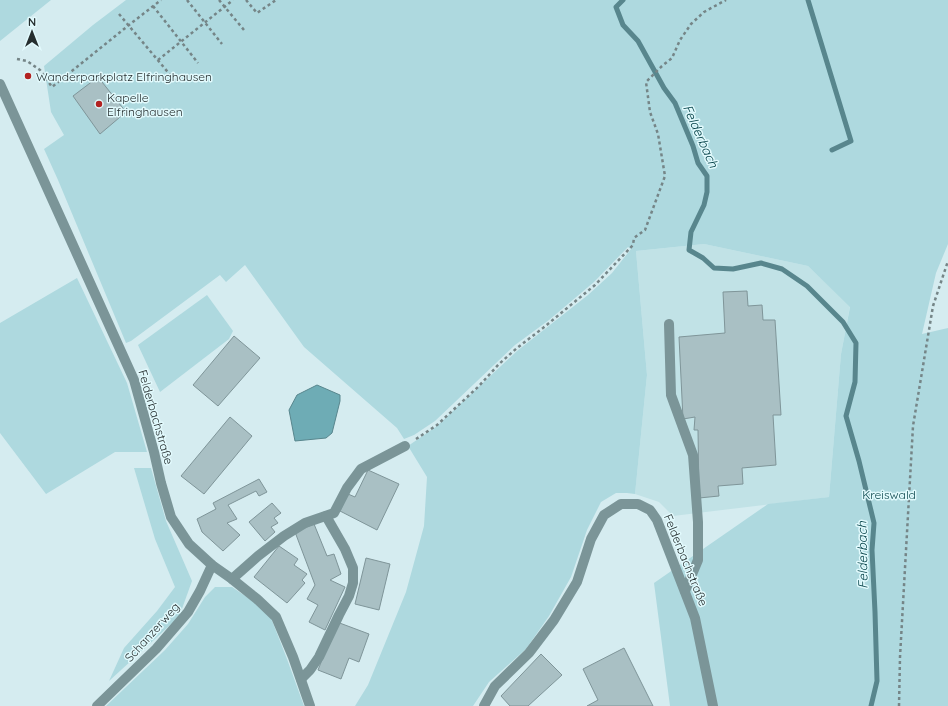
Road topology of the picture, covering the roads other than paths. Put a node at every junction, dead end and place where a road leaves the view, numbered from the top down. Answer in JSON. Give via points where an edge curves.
{"nodes":[{"id":1,"x":0,"y":84,"type":"edge"},
{"id":2,"x":669,"y":324,"type":"dead end"},
{"id":3,"x":405,"y":446,"type":"road end"},
{"id":4,"x":326,"y":516,"type":"junction"},
{"id":5,"x":212,"y":565,"type":"junction"},
{"id":6,"x":232,"y":578,"type":"junction"},
{"id":7,"x":685,"y":591,"type":"junction"},
{"id":8,"x":301,"y":679,"type":"junction"},
{"id":9,"x":97,"y":706,"type":"edge"},
{"id":10,"x":310,"y":706,"type":"edge"},
{"id":11,"x":484,"y":706,"type":"edge"},
{"id":12,"x":712,"y":706,"type":"edge"}],
"edges":[{"from":1,"to":5,"type":"street","name":"Felderbachstraße","via":[[134,380],[171,517],[189,544]]},
{"from":2,"to":7,"type":"street","via":[[671,395],[693,455],[698,522],[698,560]]},
{"from":3,"to":4,"type":"street","via":[[361,469],[334,513]]},
{"from":4,"to":6,"type":"street","via":[[305,523],[284,536]]},
{"from":4,"to":8,"type":"street","via":[[353,568],[353,583],[319,657]]},
{"from":5,"to":6,"type":"street","name":"Felderbachstraße"},
{"from":5,"to":9,"type":"street","name":"Schanzerweg","via":[[188,612],[156,649]]},
{"from":6,"to":8,"type":"street","name":"Felderbachstraße","via":[[276,617]]},
{"from":7,"to":11,"type":"street","name":"Felderbachstraße","via":[[657,520],[650,510],[638,504],[621,504],[604,515],[591,539],[577,582],[554,620],[529,653],[495,686]]},
{"from":7,"to":12,"type":"street","name":"Felderbachstraße","via":[[695,618]]},
{"from":8,"to":10,"type":"street","name":"Felderbachstraße"}]}
